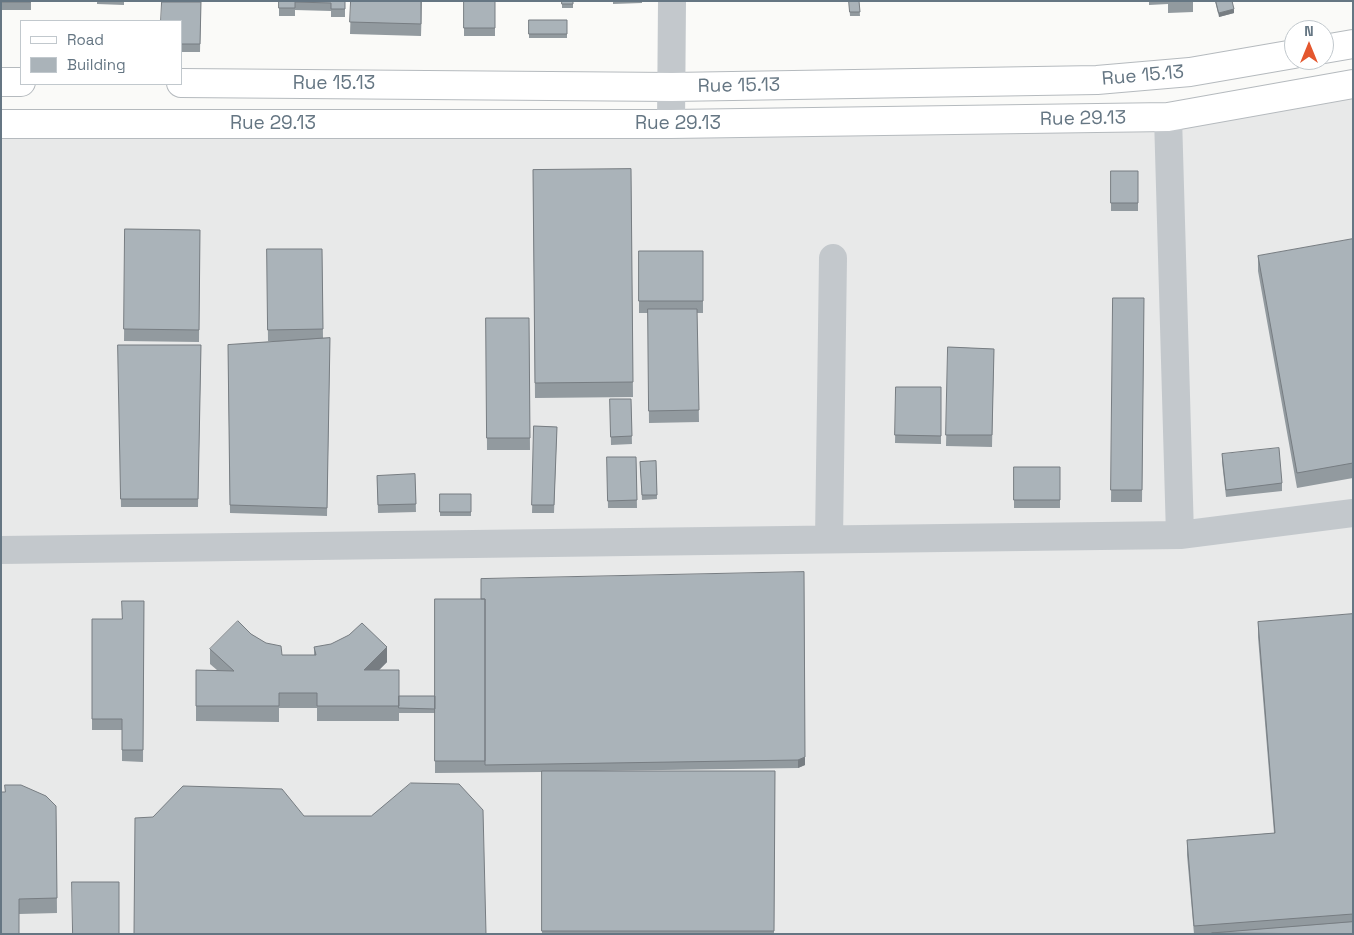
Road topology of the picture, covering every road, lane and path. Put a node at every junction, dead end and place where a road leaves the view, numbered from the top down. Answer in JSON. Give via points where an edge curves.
{"nodes":[{"id":1,"x":672,"y":1,"type":"edge"},
{"id":2,"x":1353,"y":44,"type":"edge"},
{"id":3,"x":1334,"y":47,"type":"edge"},
{"id":4,"x":1284,"y":56,"type":"edge"},
{"id":5,"x":1,"y":82,"type":"edge"},
{"id":6,"x":20,"y":82,"type":"edge"},
{"id":7,"x":182,"y":83,"type":"edge"},
{"id":8,"x":1353,"y":84,"type":"edge"},
{"id":9,"x":672,"y":87,"type":"junction"},
{"id":10,"x":1168,"y":118,"type":"junction"},
{"id":11,"x":1,"y":124,"type":"edge"},
{"id":12,"x":671,"y":124,"type":"junction"},
{"id":13,"x":833,"y":258,"type":"dead end"},
{"id":14,"x":1353,"y":513,"type":"edge"},
{"id":15,"x":1180,"y":535,"type":"junction"},
{"id":16,"x":830,"y":539,"type":"junction"},
{"id":17,"x":1,"y":550,"type":"edge"}],
"edges":[{"from":1,"to":9,"type":"street"},
{"from":2,"to":3,"type":"main road"},
{"from":4,"to":9,"type":"main road","name":"Rue 15.13","via":[[1190,72],[1097,80]]},
{"from":5,"to":6,"type":"main road"},
{"from":7,"to":9,"type":"main road","name":"Rue 15.13"},
{"from":8,"to":10,"type":"main road","name":"Rue 29.13"},
{"from":9,"to":12,"type":"street"},
{"from":10,"to":12,"type":"main road","name":"Rue 29.13"},
{"from":10,"to":15,"type":"street"},
{"from":11,"to":12,"type":"main road","name":"Rue 29.13"},
{"from":13,"to":16,"type":"street"},
{"from":14,"to":15,"type":"street"},
{"from":15,"to":16,"type":"street"},
{"from":16,"to":17,"type":"street"}]}
